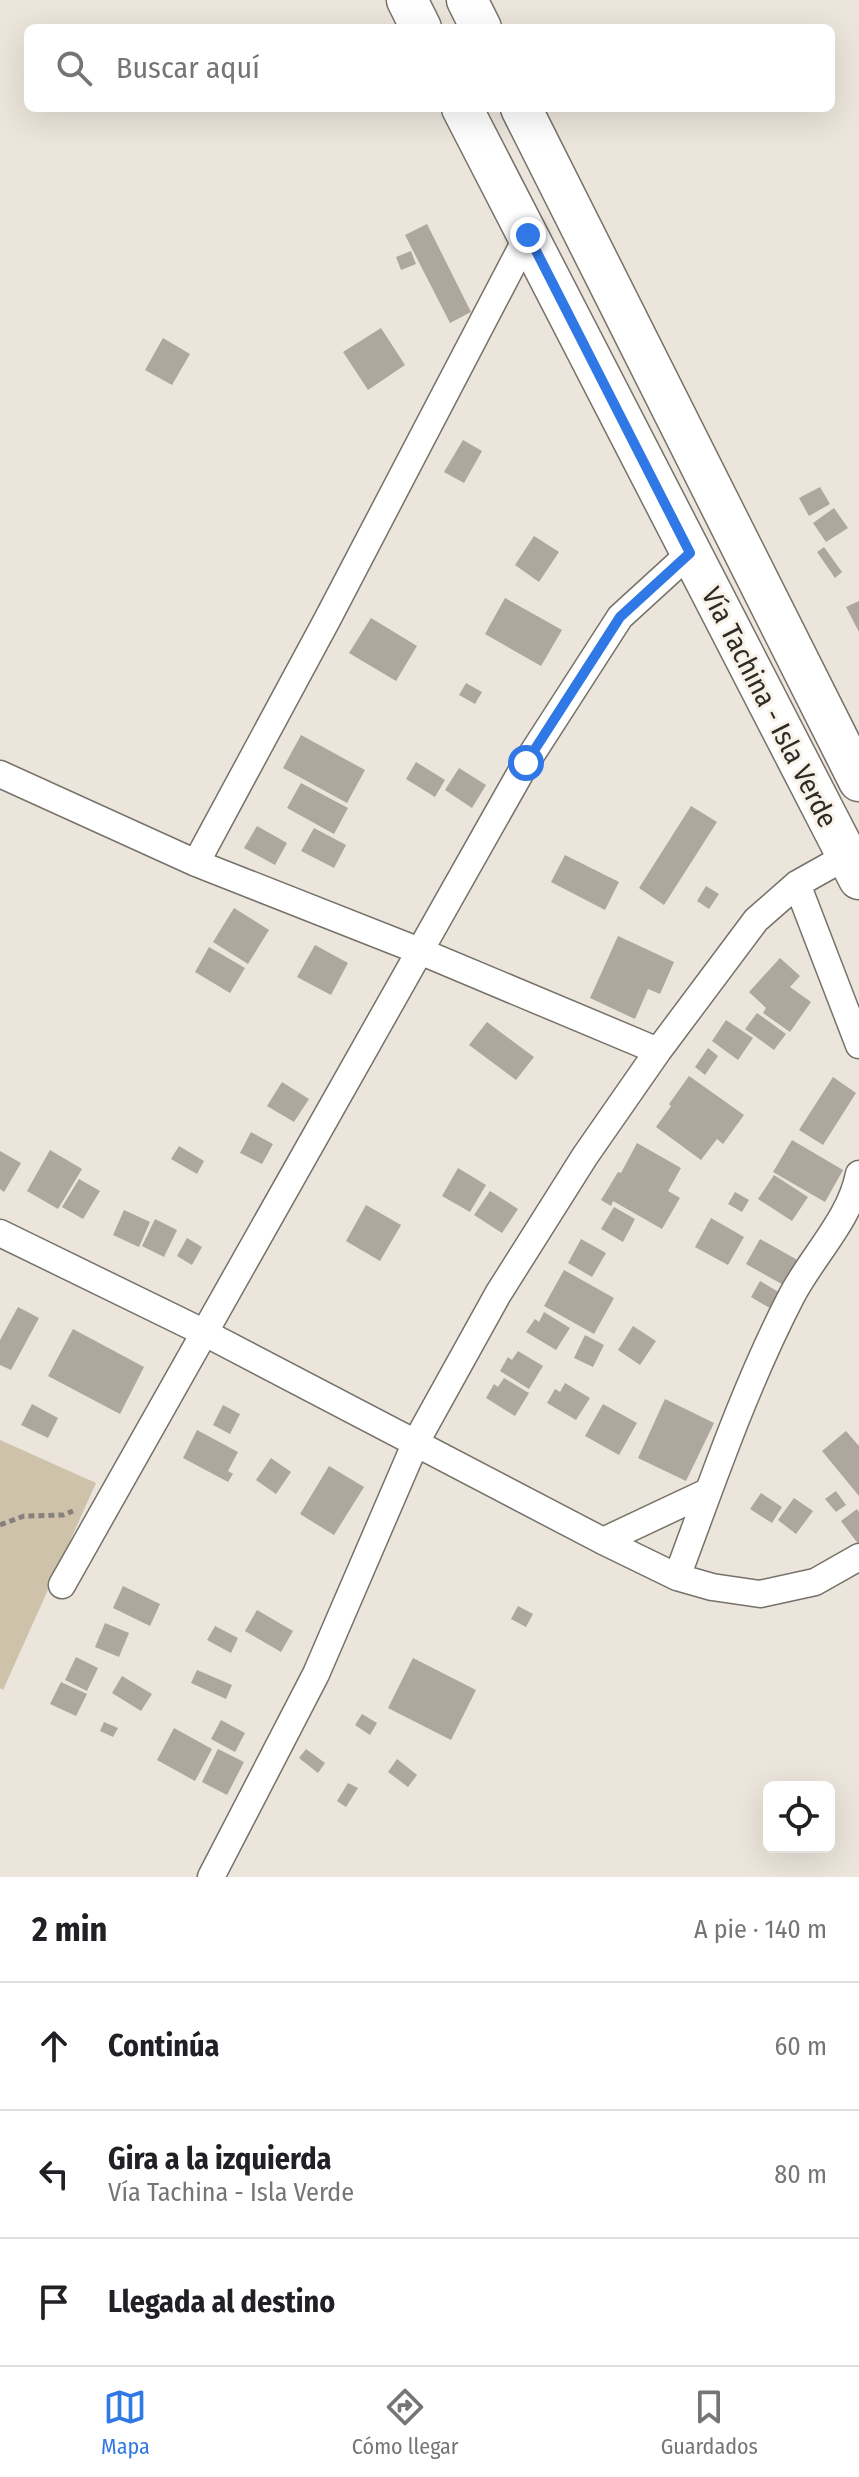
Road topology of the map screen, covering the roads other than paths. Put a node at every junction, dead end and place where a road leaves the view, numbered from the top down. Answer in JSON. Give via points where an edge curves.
{"nodes":[{"id":1,"x":407,"y":0,"type":"edge"},
{"id":2,"x":467,"y":0,"type":"edge"},
{"id":3,"x":419,"y":24,"type":"edge"},
{"id":4,"x":479,"y":24,"type":"edge"},
{"id":5,"x":464,"y":112,"type":"edge"},
{"id":6,"x":523,"y":112,"type":"edge"},
{"id":7,"x":528,"y":235,"type":"junction"},
{"id":8,"x":690,"y":553,"type":"junction"},
{"id":9,"x":0,"y":774,"type":"edge"},
{"id":10,"x":859,"y":781,"type":"edge"},
{"id":11,"x":196,"y":863,"type":"junction"},
{"id":12,"x":853,"y":868,"type":"edge"},
{"id":13,"x":797,"y":884,"type":"junction"},
{"id":14,"x":422,"y":952,"type":"junction"},
{"id":15,"x":859,"y":1045,"type":"edge"},
{"id":16,"x":658,"y":1051,"type":"junction"},
{"id":17,"x":859,"y":1174,"type":"edge"},
{"id":18,"x":0,"y":1233,"type":"edge"},
{"id":19,"x":205,"y":1333,"type":"junction"},
{"id":20,"x":416,"y":1442,"type":"junction"},
{"id":21,"x":707,"y":1492,"type":"junction"},
{"id":22,"x":603,"y":1541,"type":"junction"},
{"id":23,"x":859,"y":1557,"type":"edge"},
{"id":24,"x":677,"y":1577,"type":"junction"},
{"id":25,"x":62,"y":1585,"type":"dead end"},
{"id":26,"x":211,"y":1877,"type":"edge"}],
"edges":[{"from":1,"to":3,"type":"main road"},
{"from":2,"to":4,"type":"main road"},
{"from":5,"to":7,"type":"main road","name":"Vía Tachina - Isla Verde"},
{"from":6,"to":10,"type":"main road","name":"Vía Tachina - Isla Verde"},
{"from":7,"to":8,"type":"main road","name":"Vía Tachina - Isla Verde"},
{"from":7,"to":11,"type":"street"},
{"from":8,"to":12,"type":"main road","name":"Vía Tachina - Isla Verde"},
{"from":8,"to":14,"type":"street","via":[[620,617],[526,763]]},
{"from":9,"to":11,"type":"street"},
{"from":11,"to":14,"type":"street"},
{"from":12,"to":13,"type":"street"},
{"from":13,"to":15,"type":"street"},
{"from":13,"to":16,"type":"street","via":[[756,920]]},
{"from":14,"to":16,"type":"street"},
{"from":14,"to":19,"type":"street"},
{"from":16,"to":20,"type":"street","via":[[498,1294]]},
{"from":17,"to":21,"type":"street","via":[[845,1211],[792,1295]]},
{"from":18,"to":19,"type":"street"},
{"from":19,"to":20,"type":"street"},
{"from":19,"to":25,"type":"street"},
{"from":20,"to":22,"type":"street"},
{"from":20,"to":26,"type":"street","via":[[316,1674]]},
{"from":21,"to":22,"type":"street"},
{"from":21,"to":24,"type":"street"},
{"from":22,"to":24,"type":"street"},
{"from":23,"to":24,"type":"street","via":[[815,1582],[760,1594]]}]}
